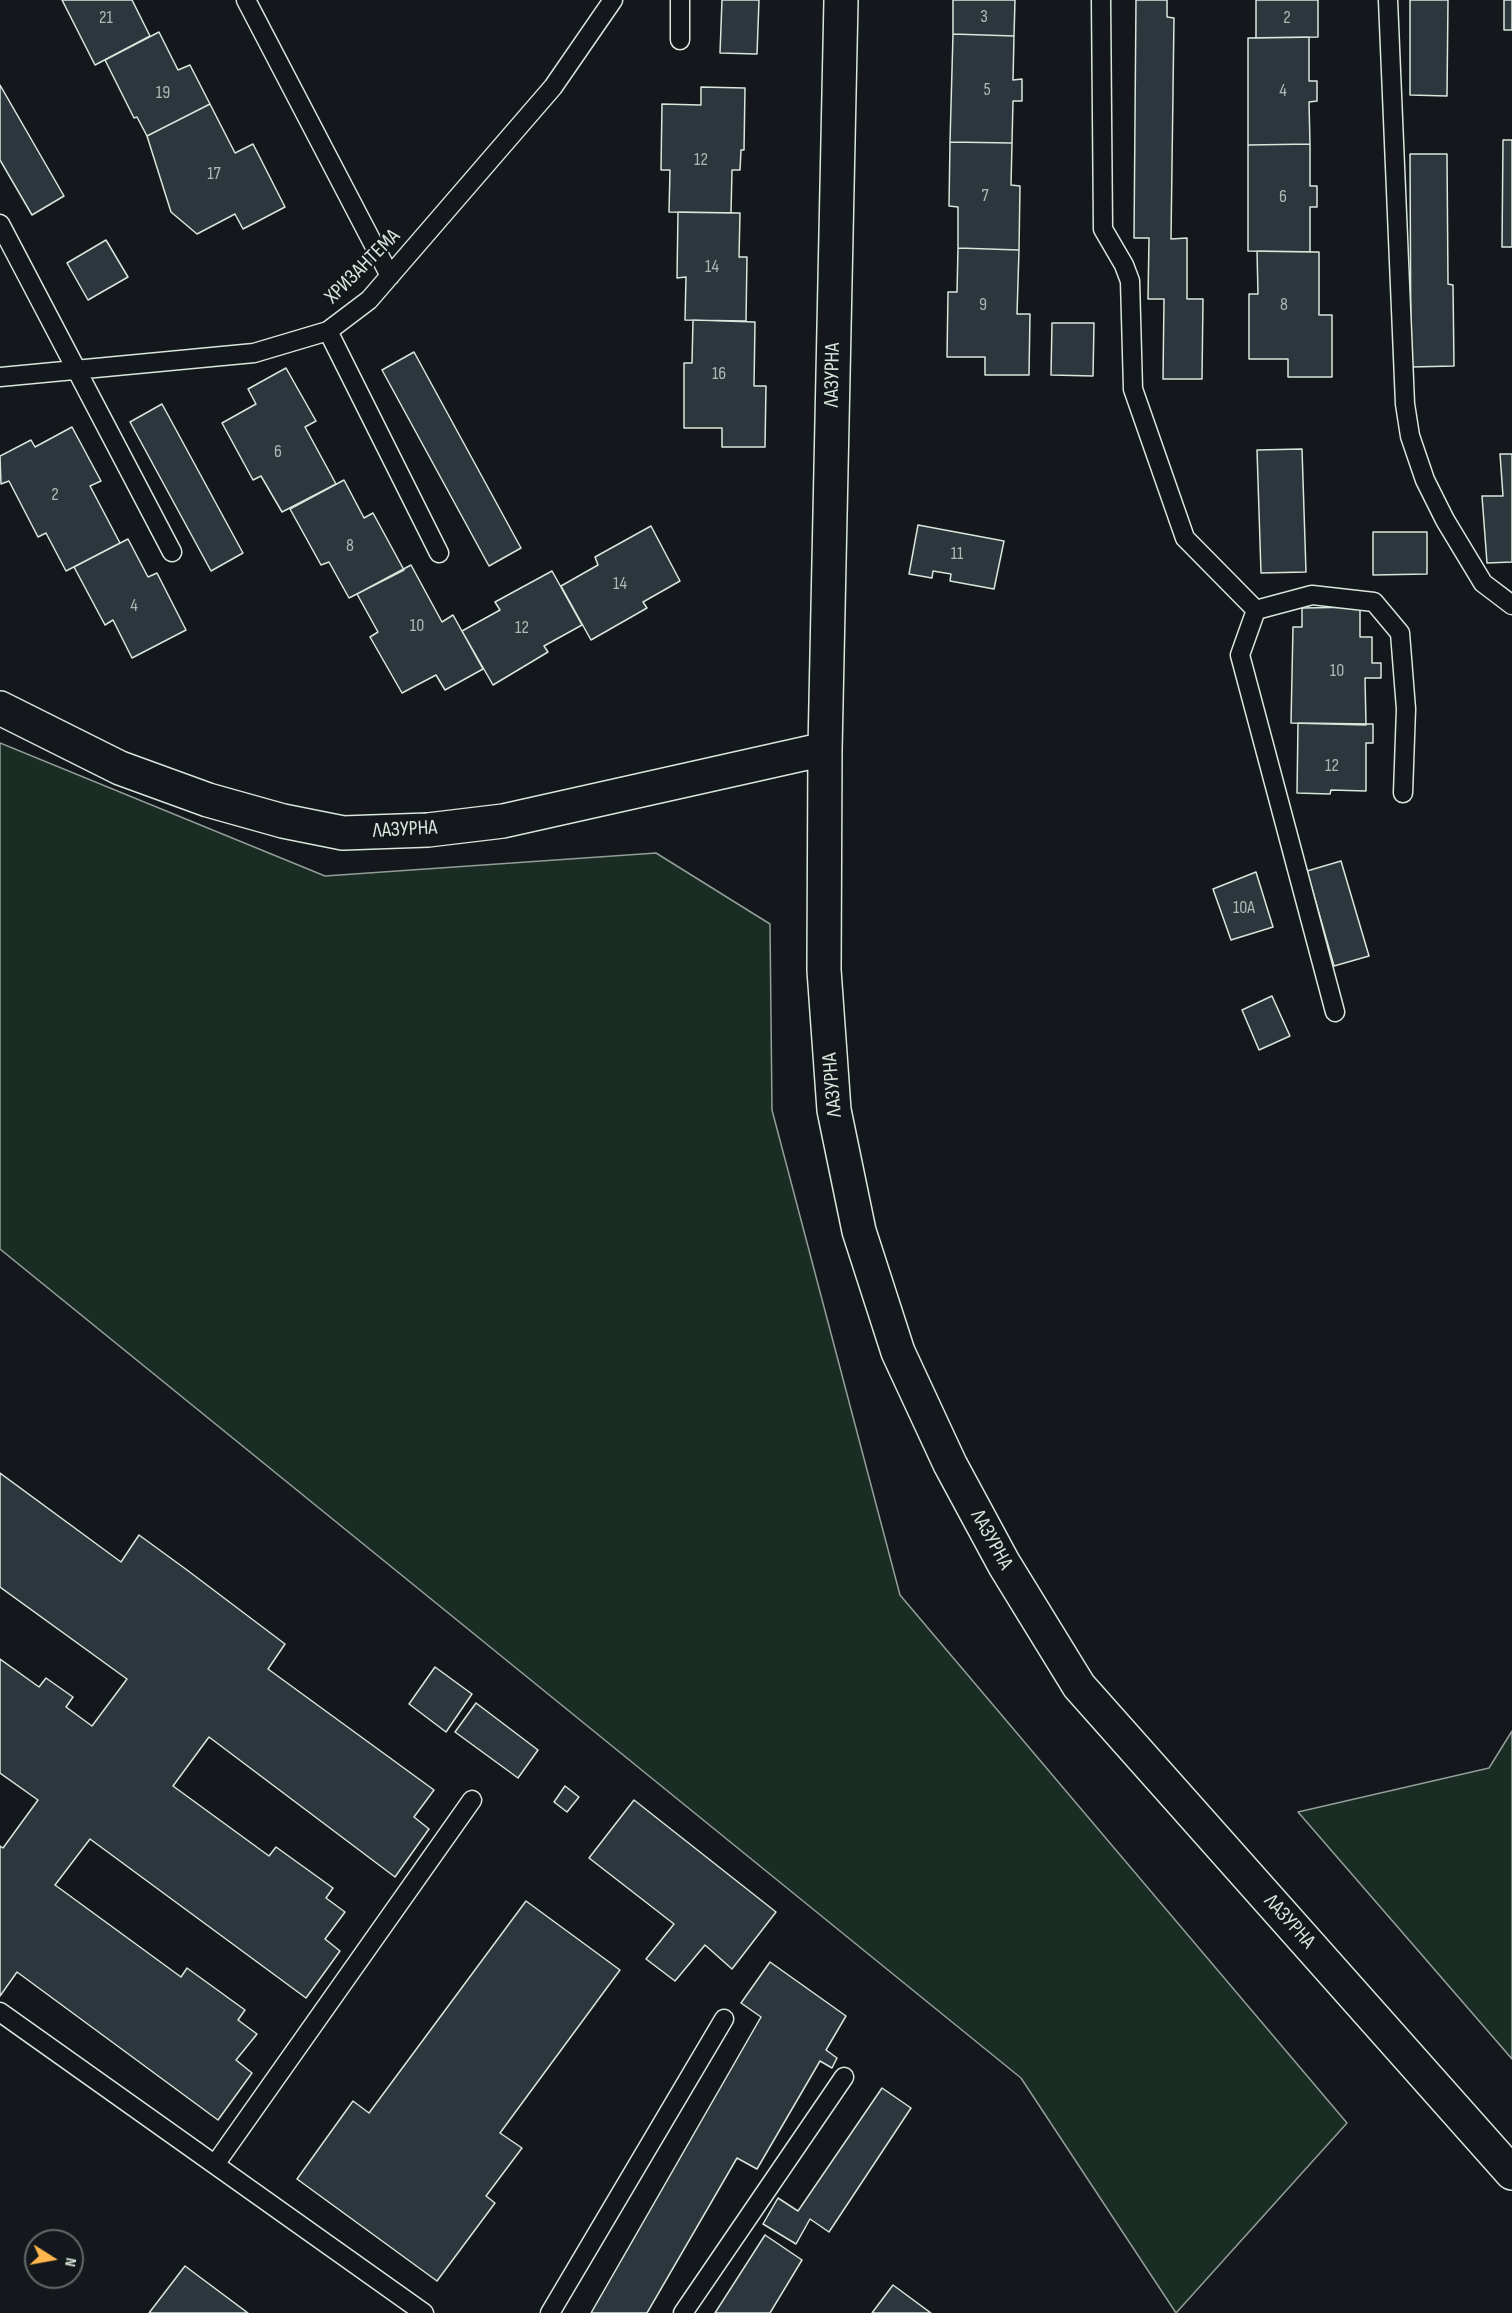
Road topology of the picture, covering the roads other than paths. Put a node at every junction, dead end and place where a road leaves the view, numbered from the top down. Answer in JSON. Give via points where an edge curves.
{"nodes":[{"id":1,"x":246,"y":0,"type":"edge"},
{"id":2,"x":613,"y":0,"type":"edge"},
{"id":3,"x":680,"y":0,"type":"edge"},
{"id":4,"x":841,"y":0,"type":"edge"},
{"id":5,"x":1101,"y":0,"type":"edge"},
{"id":6,"x":1388,"y":0,"type":"edge"},
{"id":7,"x":680,"y":40,"type":"dead end"},
{"id":8,"x":0,"y":224,"type":"edge"},
{"id":9,"x":390,"y":276,"type":"junction"},
{"id":10,"x":328,"y":331,"type":"junction"},
{"id":11,"x":77,"y":369,"type":"junction"},
{"id":12,"x":0,"y":377,"type":"edge"},
{"id":13,"x":172,"y":552,"type":"dead end"},
{"id":14,"x":439,"y":553,"type":"dead end"},
{"id":15,"x":1512,"y":605,"type":"edge"},
{"id":16,"x":1256,"y":610,"type":"junction"},
{"id":17,"x":0,"y":708,"type":"edge"},
{"id":18,"x":825,"y":749,"type":"junction"},
{"id":19,"x":1403,"y":793,"type":"dead end"},
{"id":20,"x":1335,"y":1012,"type":"dead end"},
{"id":21,"x":472,"y":1800,"type":"dead end"},
{"id":22,"x":0,"y":2012,"type":"edge"},
{"id":23,"x":724,"y":2019,"type":"dead end"},
{"id":24,"x":844,"y":2077,"type":"dead end"},
{"id":25,"x":216,"y":2163,"type":"junction"},
{"id":26,"x":1512,"y":2173,"type":"edge"},
{"id":27,"x":424,"y":2313,"type":"edge"},
{"id":28,"x":550,"y":2313,"type":"edge"},
{"id":29,"x":682,"y":2313,"type":"edge"}],
"edges":[{"from":1,"to":9,"type":"lane"},
{"from":2,"to":9,"type":"lane","name":"ХРИЗАНТЕМА","via":[[553,87]]},
{"from":3,"to":7,"type":"lane"},
{"from":4,"to":18,"type":"street","name":"ЛАЗУРНА"},
{"from":5,"to":16,"type":"lane","via":[[1103,229],[1130,281],[1133,389],[1185,538]]},
{"from":6,"to":15,"type":"lane","via":[[1405,404],[1410,436],[1425,480],[1445,520],[1484,583]]},
{"from":8,"to":11,"type":"lane"},
{"from":9,"to":10,"type":"lane","name":"ХРИЗАНТЕМА","via":[[369,300]]},
{"from":10,"to":11,"type":"lane","name":"ХРИЗАНТЕМА","via":[[254,353]]},
{"from":10,"to":14,"type":"lane"},
{"from":11,"to":12,"type":"lane","name":"ХРИЗАНТЕМА"},
{"from":11,"to":13,"type":"lane"},
{"from":16,"to":19,"type":"lane","via":[[1312,596],[1374,602],[1400,633],[1406,709]]},
{"from":16,"to":20,"type":"lane","via":[[1240,656]]},
{"from":17,"to":18,"type":"street","name":"ЛАЗУРНА","via":[[131,772],[283,822],[343,833],[428,830],[503,821]]},
{"from":18,"to":26,"type":"street","name":"ЛАЗУРНА","via":[[824,970],[834,1110],[859,1231],[887,1319],[898,1352],[950,1464],[1004,1564],[1079,1686]]},
{"from":21,"to":25,"type":"lane"},
{"from":22,"to":25,"type":"lane"},
{"from":23,"to":28,"type":"lane"},
{"from":24,"to":29,"type":"lane"},
{"from":25,"to":27,"type":"lane"}]}
